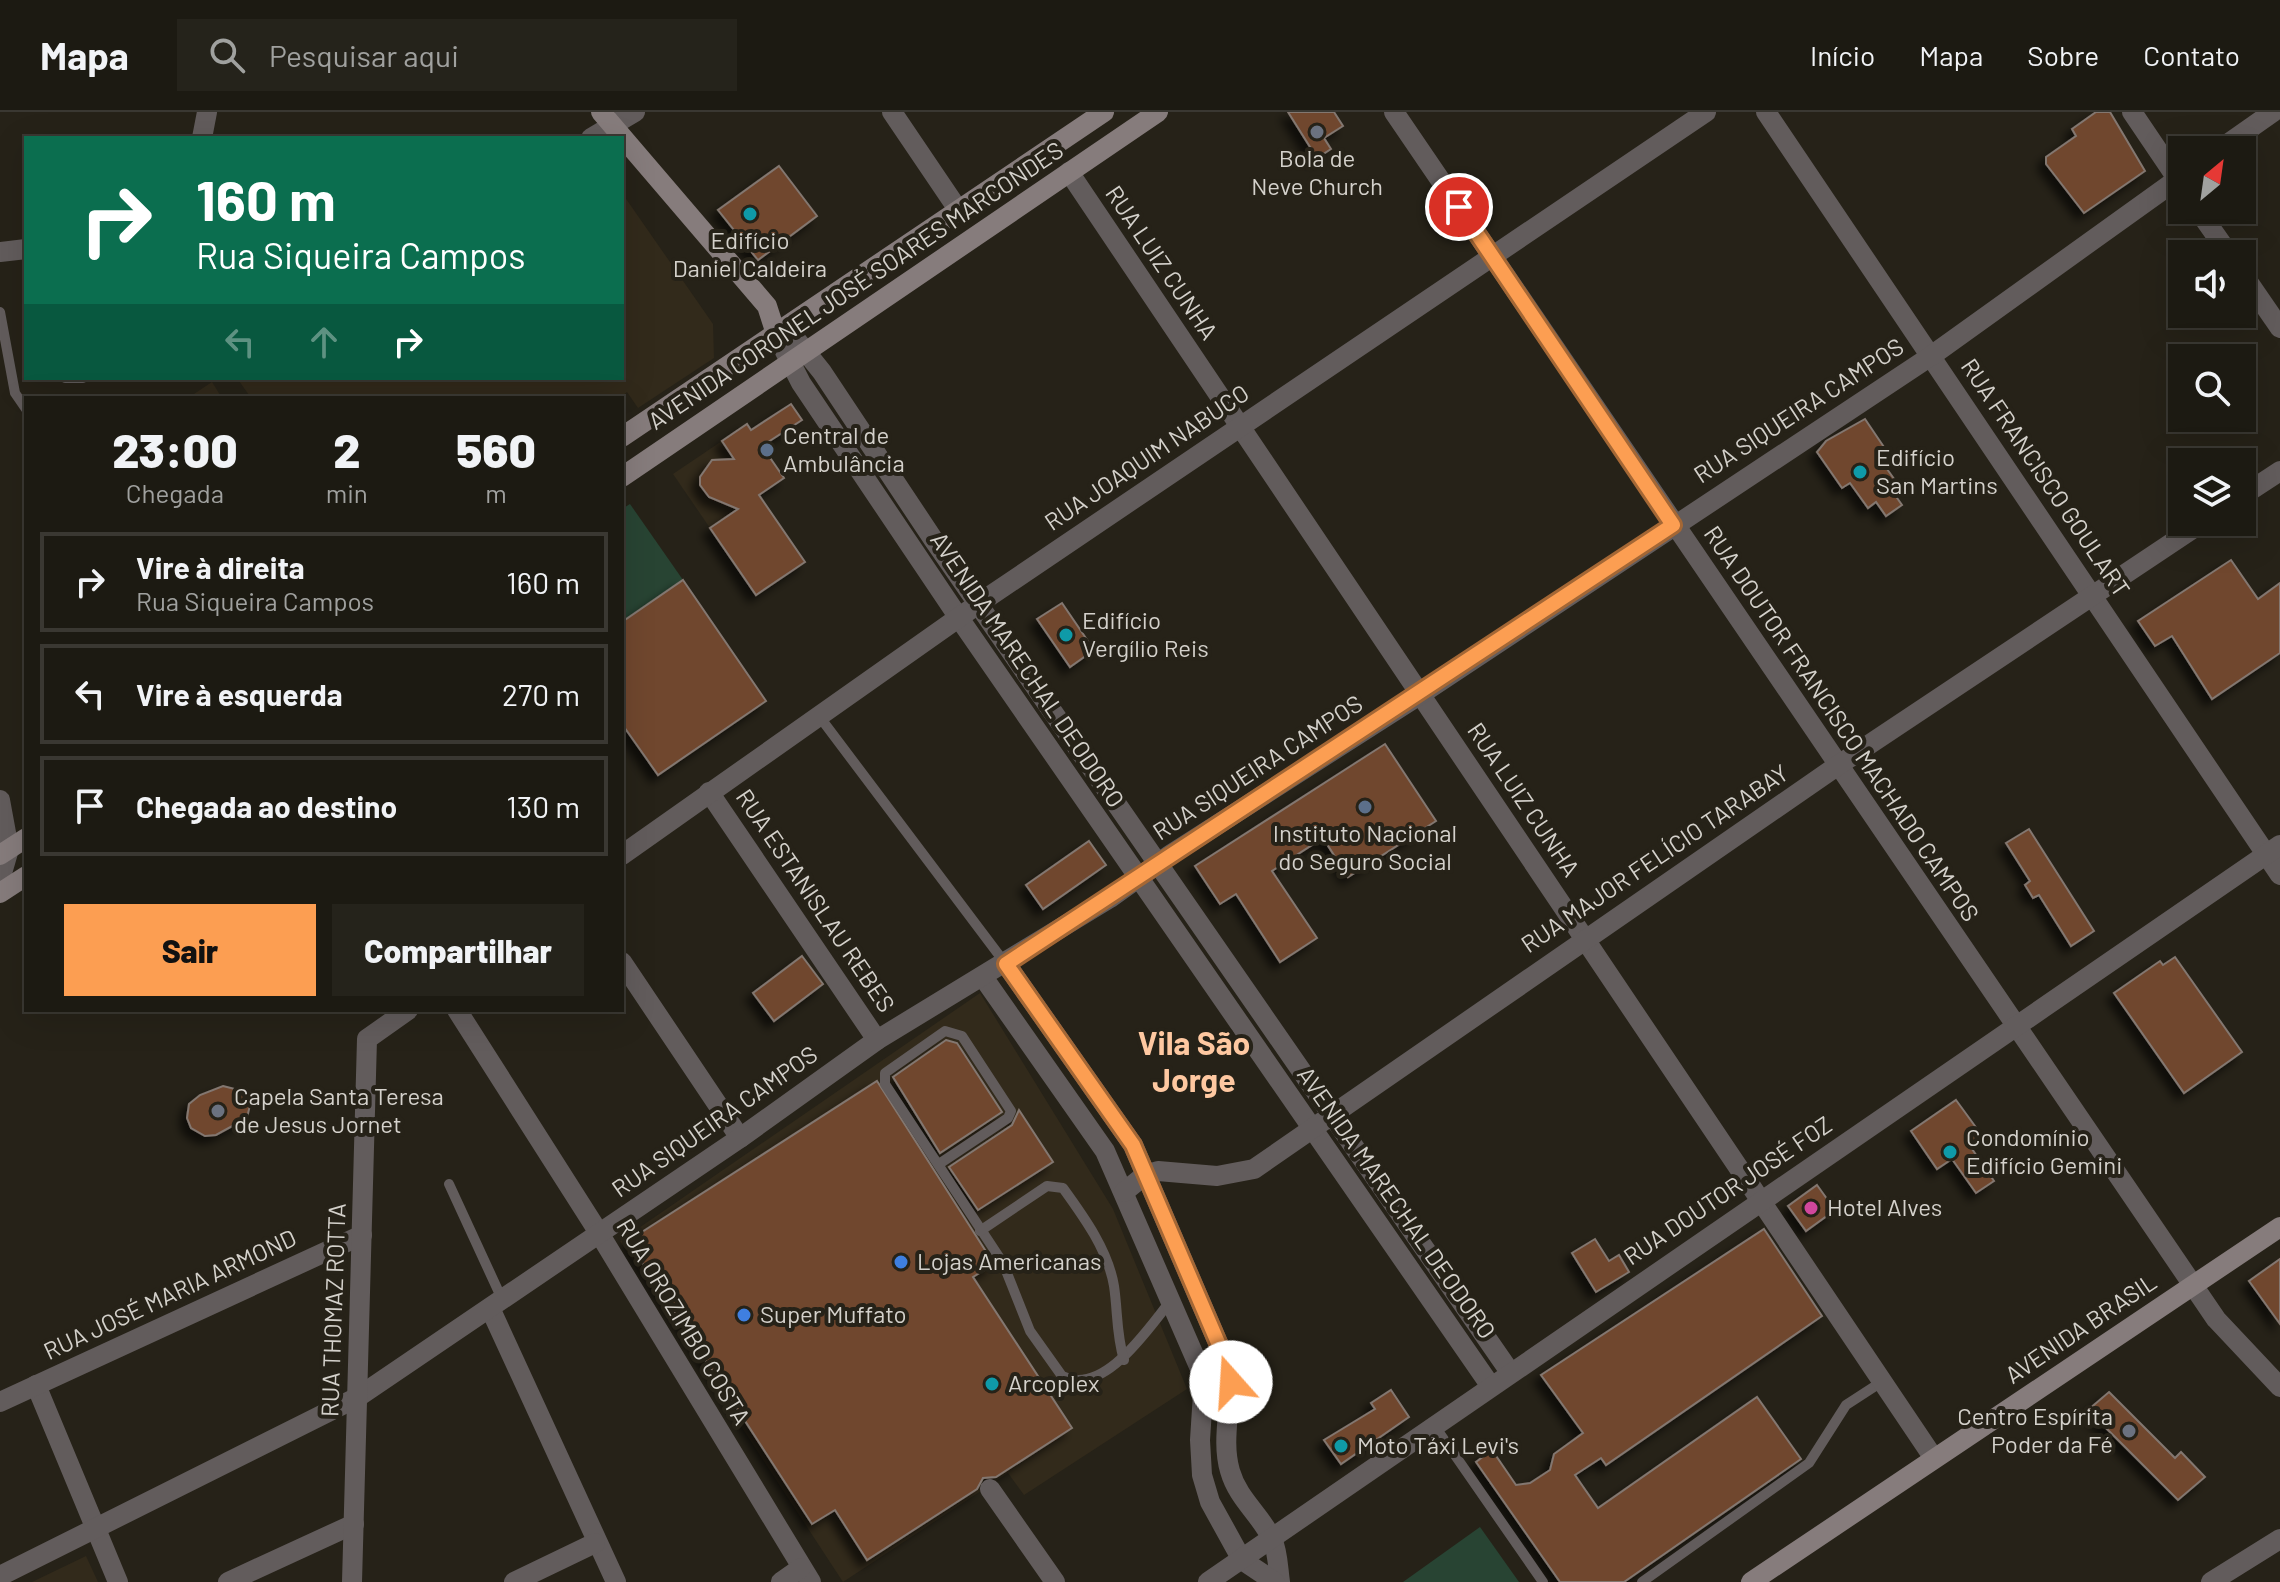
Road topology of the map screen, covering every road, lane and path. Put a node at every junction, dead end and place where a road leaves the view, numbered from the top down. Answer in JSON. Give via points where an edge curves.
{"nodes":[{"id":1,"x":207,"y":112,"type":"edge"},
{"id":2,"x":635,"y":112,"type":"edge"},
{"id":3,"x":892,"y":112,"type":"edge"},
{"id":4,"x":1104,"y":112,"type":"edge"},
{"id":5,"x":1158,"y":112,"type":"edge"},
{"id":6,"x":1394,"y":112,"type":"edge"},
{"id":7,"x":1706,"y":112,"type":"edge"},
{"id":8,"x":1766,"y":112,"type":"edge"},
{"id":9,"x":2132,"y":112,"type":"edge"},
{"id":10,"x":2273,"y":112,"type":"edge"},
{"id":11,"x":607,"y":120,"type":"edge"},
{"id":12,"x":1070,"y":135,"type":"junction"},
{"id":13,"x":202,"y":136,"type":"edge"},
{"id":14,"x":593,"y":136,"type":"edge"},
{"id":15,"x":621,"y":136,"type":"edge"},
{"id":16,"x":2239,"y":136,"type":"edge"},
{"id":17,"x":624,"y":140,"type":"edge"},
{"id":18,"x":2168,"y":164,"type":"edge"},
{"id":19,"x":1078,"y":166,"type":"junction"},
{"id":20,"x":2168,"y":189,"type":"edge"},
{"id":21,"x":959,"y":211,"type":"junction"},
{"id":22,"x":24,"y":249,"type":"edge"},
{"id":23,"x":0,"y":252,"type":"edge"},
{"id":24,"x":1491,"y":255,"type":"junction"},
{"id":25,"x":2256,"y":293,"type":"edge"},
{"id":26,"x":0,"y":312,"type":"edge"},
{"id":27,"x":2280,"y":328,"type":"edge"},
{"id":28,"x":781,"y":330,"type":"junction"},
{"id":29,"x":798,"y":356,"type":"junction"},
{"id":30,"x":1931,"y":356,"type":"junction"},
{"id":31,"x":24,"y":406,"type":"edge"},
{"id":32,"x":1240,"y":428,"type":"junction"},
{"id":33,"x":624,"y":436,"type":"edge"},
{"id":34,"x":2280,"y":471,"type":"edge"},
{"id":35,"x":624,"y":476,"type":"edge"},
{"id":36,"x":2256,"y":487,"type":"edge"},
{"id":37,"x":1673,"y":525,"type":"junction"},
{"id":38,"x":2182,"y":536,"type":"edge"},
{"id":39,"x":2093,"y":595,"type":"junction"},
{"id":40,"x":978,"y":604,"type":"junction"},
{"id":41,"x":959,"y":618,"type":"junction"},
{"id":42,"x":1421,"y":694,"type":"junction"},
{"id":43,"x":819,"y":716,"type":"junction"},
{"id":44,"x":1837,"y":766,"type":"junction"},
{"id":45,"x":709,"y":792,"type":"junction"},
{"id":46,"x":0,"y":800,"type":"edge"},
{"id":47,"x":12,"y":847,"type":"edge"},
{"id":48,"x":2273,"y":850,"type":"edge"},
{"id":49,"x":624,"y":854,"type":"edge"},
{"id":50,"x":1158,"y":863,"type":"junction"},
{"id":51,"x":2280,"y":875,"type":"edge"},
{"id":52,"x":24,"y":877,"type":"edge"},
{"id":53,"x":1139,"y":878,"type":"junction"},
{"id":54,"x":0,"y":880,"type":"edge"},
{"id":55,"x":0,"y":893,"type":"edge"},
{"id":56,"x":1585,"y":938,"type":"junction"},
{"id":57,"x":1006,"y":964,"type":"junction"},
{"id":58,"x":624,"y":965,"type":"edge"},
{"id":59,"x":983,"y":977,"type":"junction"},
{"id":60,"x":405,"y":1012,"type":"edge"},
{"id":61,"x":458,"y":1012,"type":"edge"},
{"id":62,"x":2016,"y":1026,"type":"junction"},
{"id":63,"x":877,"y":1040,"type":"junction"},
{"id":64,"x":1331,"y":1114,"type":"junction"},
{"id":65,"x":1312,"y":1127,"type":"junction"},
{"id":66,"x":740,"y":1138,"type":"junction"},
{"id":67,"x":939,"y":1164,"type":"junction"},
{"id":68,"x":1145,"y":1175,"type":"junction"},
{"id":69,"x":449,"y":1184,"type":"dead end"},
{"id":70,"x":1124,"y":1192,"type":"junction"},
{"id":71,"x":1762,"y":1199,"type":"junction"},
{"id":72,"x":2280,"y":1227,"type":"edge"},
{"id":73,"x":980,"y":1231,"type":"junction"},
{"id":74,"x":599,"y":1233,"type":"junction"},
{"id":75,"x":362,"y":1235,"type":"junction"},
{"id":76,"x":2193,"y":1285,"type":"junction"},
{"id":77,"x":1169,"y":1303,"type":"junction"},
{"id":78,"x":496,"y":1304,"type":"junction"},
{"id":79,"x":1124,"y":1360,"type":"junction"},
{"id":80,"x":1510,"y":1372,"type":"junction"},
{"id":81,"x":1883,"y":1381,"type":"junction"},
{"id":82,"x":36,"y":1385,"type":"junction"},
{"id":83,"x":1490,"y":1385,"type":"junction"},
{"id":84,"x":2280,"y":1387,"type":"edge"},
{"id":85,"x":358,"y":1397,"type":"junction"},
{"id":86,"x":0,"y":1402,"type":"edge"},
{"id":87,"x":1434,"y":1425,"type":"junction"},
{"id":88,"x":1933,"y":1457,"type":"junction"},
{"id":89,"x":990,"y":1489,"type":"dead end"},
{"id":90,"x":354,"y":1524,"type":"junction"},
{"id":91,"x":93,"y":1529,"type":"junction"},
{"id":92,"x":2280,"y":1539,"type":"edge"},
{"id":93,"x":1272,"y":1540,"type":"junction"},
{"id":94,"x":595,"y":1543,"type":"junction"},
{"id":95,"x":1242,"y":1560,"type":"junction"},
{"id":96,"x":806,"y":1575,"type":"edge"},
{"id":97,"x":0,"y":1576,"type":"edge"},
{"id":98,"x":118,"y":1582,"type":"edge"},
{"id":99,"x":228,"y":1582,"type":"edge"},
{"id":100,"x":352,"y":1582,"type":"edge"},
{"id":101,"x":514,"y":1582,"type":"edge"},
{"id":102,"x":616,"y":1582,"type":"edge"},
{"id":103,"x":781,"y":1582,"type":"edge"},
{"id":104,"x":1055,"y":1582,"type":"edge"},
{"id":105,"x":1208,"y":1582,"type":"edge"},
{"id":106,"x":1277,"y":1582,"type":"edge"},
{"id":107,"x":1543,"y":1582,"type":"edge"},
{"id":108,"x":1642,"y":1582,"type":"edge"},
{"id":109,"x":1751,"y":1582,"type":"edge"},
{"id":110,"x":2211,"y":1582,"type":"edge"}],
"edges":[{"from":1,"to":13,"type":"street"},
{"from":2,"to":11,"type":"street"},
{"from":3,"to":21,"type":"street"},
{"from":4,"to":12,"type":"main road","name":"AVENIDA CORONEL JOSÉ SOARES MARCONDES"},
{"from":5,"to":19,"type":"main road","name":"AVENIDA CORONEL JOSÉ SOARES MARCONDES"},
{"from":6,"to":24,"type":"street","name":"RUA DOUTOR FRANCISCO MACHADO CAMPOS"},
{"from":7,"to":24,"type":"street","name":"RUA JOAQUIM NABUCO"},
{"from":8,"to":30,"type":"street","name":"RUA FRANCISCO GOULART"},
{"from":9,"to":18,"type":"street"},
{"from":10,"to":16,"type":"street"},
{"from":11,"to":14,"type":"street"},
{"from":11,"to":15,"type":"main road"},
{"from":12,"to":19,"type":"main road"},
{"from":12,"to":21,"type":"main road","name":"AVENIDA CORONEL JOSÉ SOARES MARCONDES"},
{"from":17,"to":28,"type":"main road","via":[[767,306]]},
{"from":19,"to":29,"type":"main road","name":"AVENIDA CORONEL JOSÉ SOARES MARCONDES"},
{"from":19,"to":32,"type":"street","name":"RUA LUIZ CUNHA"},
{"from":20,"to":30,"type":"street","name":"RUA SIQUEIRA CAMPOS"},
{"from":21,"to":28,"type":"main road","name":"AVENIDA CORONEL JOSÉ SOARES MARCONDES"},
{"from":22,"to":23,"type":"street"},
{"from":24,"to":32,"type":"street","name":"RUA JOAQUIM NABUCO"},
{"from":24,"to":37,"type":"street","name":"RUA DOUTOR FRANCISCO MACHADO CAMPOS"},
{"from":25,"to":27,"type":"street"},
{"from":26,"to":31,"type":"lane","via":[[15,393]]},
{"from":28,"to":29,"type":"street","name":"AVENIDA MARECHAL DEODORO"},
{"from":28,"to":33,"type":"main road","name":"AVENIDA CORONEL JOSÉ SOARES MARCONDES"},
{"from":29,"to":35,"type":"main road","name":"AVENIDA CORONEL JOSÉ SOARES MARCONDES"},
{"from":29,"to":40,"type":"street","name":"AVENIDA MARECHAL DEODORO"},
{"from":29,"to":41,"type":"street","name":"AVENIDA MARECHAL DEODORO"},
{"from":30,"to":37,"type":"street","name":"RUA SIQUEIRA CAMPOS"},
{"from":30,"to":39,"type":"street","name":"RUA FRANCISCO GOULART"},
{"from":32,"to":40,"type":"street","name":"RUA JOAQUIM NABUCO"},
{"from":32,"to":42,"type":"street","name":"RUA LUIZ CUNHA"},
{"from":34,"to":36,"type":"street"},
{"from":37,"to":42,"type":"street","name":"RUA SIQUEIRA CAMPOS"},
{"from":37,"to":44,"type":"street","name":"RUA DOUTOR FRANCISCO MACHADO CAMPOS"},
{"from":38,"to":39,"type":"street","name":"RUA MAJOR FELÍCIO TARABAY"},
{"from":39,"to":44,"type":"street","name":"RUA MAJOR FELÍCIO TARABAY"},
{"from":39,"to":48,"type":"street","name":"RUA FRANCISCO GOULART"},
{"from":40,"to":41,"type":"street","name":"RUA JOAQUIM NABUCO"},
{"from":40,"to":50,"type":"street","name":"AVENIDA MARECHAL DEODORO"},
{"from":41,"to":43,"type":"street","name":"RUA JOAQUIM NABUCO"},
{"from":41,"to":53,"type":"street","name":"AVENIDA MARECHAL DEODORO"},
{"from":42,"to":50,"type":"street","name":"RUA SIQUEIRA CAMPOS"},
{"from":42,"to":56,"type":"street","name":"RUA LUIZ CUNHA"},
{"from":43,"to":45,"type":"street","name":"RUA JOAQUIM NABUCO"},
{"from":43,"to":57,"type":"lane"},
{"from":44,"to":56,"type":"street","name":"RUA MAJOR FELÍCIO TARABAY"},
{"from":44,"to":62,"type":"street","name":"RUA DOUTOR FRANCISCO MACHADO CAMPOS"},
{"from":45,"to":49,"type":"street","name":"RUA JOAQUIM NABUCO"},
{"from":45,"to":63,"type":"street","name":"RUA ESTANISLAU REBES"},
{"from":46,"to":47,"type":"street"},
{"from":47,"to":54,"type":"street"},
{"from":48,"to":51,"type":"street","name":"RUA FRANCISCO GOULART"},
{"from":48,"to":62,"type":"street","name":"RUA DOUTOR JOSÉ FOZ"},
{"from":50,"to":53,"type":"street","name":"RUA SIQUEIRA CAMPOS"},
{"from":50,"to":64,"type":"street","name":"AVENIDA MARECHAL DEODORO"},
{"from":52,"to":55,"type":"main road"},
{"from":53,"to":57,"type":"street","name":"RUA SIQUEIRA CAMPOS"},
{"from":53,"to":65,"type":"street","name":"AVENIDA MARECHAL DEODORO"},
{"from":56,"to":64,"type":"street","name":"RUA MAJOR FELÍCIO TARABAY"},
{"from":56,"to":71,"type":"street","name":"RUA LUIZ CUNHA"},
{"from":57,"to":59,"type":"street","name":"RUA SIQUEIRA CAMPOS"},
{"from":57,"to":68,"type":"street","via":[[1133,1145]]},
{"from":58,"to":66,"type":"street"},
{"from":59,"to":63,"type":"street","name":"RUA SIQUEIRA CAMPOS"},
{"from":59,"to":70,"type":"street","via":[[1105,1151]]},
{"from":60,"to":75,"type":"street","name":"RUA THOMAZ ROTTA","via":[[367,1039]]},
{"from":61,"to":74,"type":"street","name":"RUA OROZIMBO COSTA"},
{"from":62,"to":71,"type":"street","name":"RUA DOUTOR JOSÉ FOZ"},
{"from":62,"to":76,"type":"street","name":"RUA DOUTOR FRANCISCO MACHADO CAMPOS"},
{"from":63,"to":66,"type":"street","name":"RUA SIQUEIRA CAMPOS"},
{"from":64,"to":65,"type":"street","name":"RUA MAJOR FELÍCIO TARABAY"},
{"from":64,"to":80,"type":"street","name":"AVENIDA MARECHAL DEODORO"},
{"from":65,"to":68,"type":"street","name":"RUA MAJOR FELÍCIO TARABAY","via":[[1254,1169],[1217,1176],[1158,1171]]},
{"from":65,"to":83,"type":"street","name":"AVENIDA MARECHAL DEODORO"},
{"from":66,"to":74,"type":"street","name":"RUA SIQUEIRA CAMPOS"},
{"from":67,"to":67,"type":"lane","via":[[883,1079],[945,1031],[962,1036],[1011,1111]]},
{"from":67,"to":73,"type":"lane"},
{"from":68,"to":70,"type":"street"},
{"from":68,"to":93,"type":"street","via":[[1228,1366],[1229,1469],[1239,1495]]},
{"from":69,"to":78,"type":"lane"},
{"from":70,"to":77,"type":"street"},
{"from":71,"to":80,"type":"street","name":"RUA DOUTOR JOSÉ FOZ"},
{"from":71,"to":81,"type":"street","name":"RUA LUIZ CUNHA"},
{"from":72,"to":76,"type":"main road","name":"AVENIDA BRASIL"},
{"from":73,"to":79,"type":"lane","via":[[1003,1263],[1030,1331],[1062,1376],[1082,1381]]},
{"from":73,"to":79,"type":"lane","via":[[1047,1186],[1063,1188],[1103,1251],[1114,1284],[1115,1327]]},
{"from":74,"to":78,"type":"street","name":"RUA SIQUEIRA CAMPOS"},
{"from":74,"to":96,"type":"street","name":"RUA OROZIMBO COSTA"},
{"from":75,"to":82,"type":"street","name":"RUA JOSÉ MARIA ARMOND"},
{"from":75,"to":85,"type":"street","name":"RUA THOMAZ ROTTA"},
{"from":76,"to":84,"type":"street","name":"RUA DOUTOR FRANCISCO MACHADO CAMPOS","via":[[2216,1319]]},
{"from":76,"to":88,"type":"main road","name":"AVENIDA BRASIL"},
{"from":77,"to":79,"type":"lane"},
{"from":77,"to":95,"type":"street","via":[[1204,1378],[1202,1475],[1217,1519]]},
{"from":78,"to":85,"type":"street","name":"RUA SIQUEIRA CAMPOS"},
{"from":78,"to":94,"type":"street"},
{"from":80,"to":83,"type":"street","name":"RUA DOUTOR JOSÉ FOZ"},
{"from":81,"to":88,"type":"street","name":"RUA LUIZ CUNHA"},
{"from":81,"to":108,"type":"lane","via":[[1846,1405],[1809,1463]]},
{"from":82,"to":86,"type":"street","name":"RUA JOSÉ MARIA ARMOND"},
{"from":82,"to":91,"type":"street"},
{"from":83,"to":87,"type":"street","name":"RUA DOUTOR JOSÉ FOZ"},
{"from":85,"to":90,"type":"street","name":"RUA THOMAZ ROTTA"},
{"from":85,"to":91,"type":"street","name":"RUA SIQUEIRA CAMPOS"},
{"from":87,"to":93,"type":"street","name":"RUA DOUTOR JOSÉ FOZ"},
{"from":87,"to":107,"type":"lane"},
{"from":88,"to":109,"type":"main road","name":"AVENIDA BRASIL"},
{"from":89,"to":104,"type":"street"},
{"from":90,"to":99,"type":"street"},
{"from":90,"to":100,"type":"street","name":"RUA THOMAZ ROTTA"},
{"from":91,"to":97,"type":"street","name":"RUA SIQUEIRA CAMPOS"},
{"from":91,"to":98,"type":"street"},
{"from":92,"to":110,"type":"street"},
{"from":93,"to":95,"type":"street","name":"RUA DOUTOR JOSÉ FOZ"},
{"from":93,"to":106,"type":"street"},
{"from":94,"to":101,"type":"street"},
{"from":94,"to":102,"type":"street"},
{"from":95,"to":105,"type":"street","name":"RUA DOUTOR JOSÉ FOZ"},
{"from":95,"to":106,"type":"street"},
{"from":96,"to":103,"type":"street"}]}
